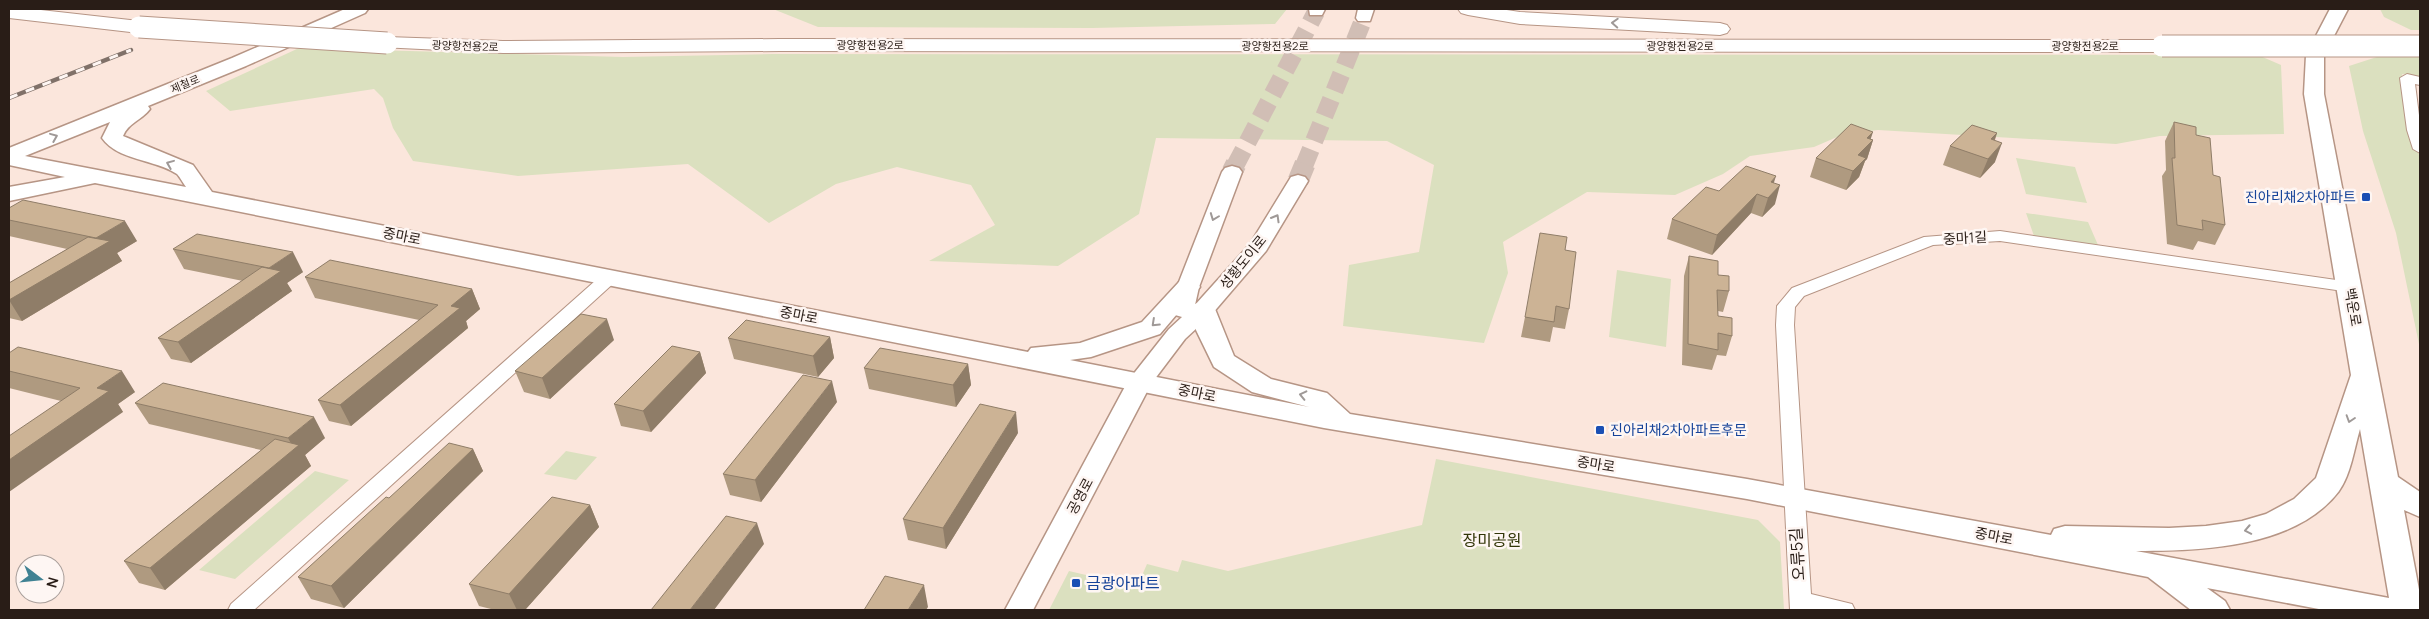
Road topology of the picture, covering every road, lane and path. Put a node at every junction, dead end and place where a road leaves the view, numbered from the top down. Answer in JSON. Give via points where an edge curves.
{"nodes":[{"id":1,"x":66,"y":9,"type":"edge"},
{"id":2,"x":349,"y":9,"type":"edge"},
{"id":3,"x":359,"y":9,"type":"edge"},
{"id":4,"x":1468,"y":9,"type":"edge"},
{"id":5,"x":2339,"y":9,"type":"edge"},
{"id":6,"x":9,"y":12,"type":"edge"},
{"id":7,"x":148,"y":23,"type":"junction"},
{"id":8,"x":1891,"y":38,"type":"junction"},
{"id":9,"x":2420,"y":38,"type":"edge"},
{"id":10,"x":395,"y":39,"type":"junction"},
{"id":11,"x":2165,"y":42,"type":"junction"},
{"id":12,"x":2420,"y":46,"type":"edge"},
{"id":13,"x":239,"y":62,"type":"junction"},
{"id":14,"x":2420,"y":81,"type":"edge"},
{"id":15,"x":2417,"y":131,"type":"edge"},
{"id":16,"x":9,"y":137,"type":"edge"},
{"id":17,"x":2420,"y":149,"type":"edge"},
{"id":18,"x":9,"y":157,"type":"edge"},
{"id":19,"x":1232,"y":172,"type":"tunnel mouth"},
{"id":20,"x":99,"y":177,"type":"junction"},
{"id":21,"x":1298,"y":181,"type":"tunnel mouth"},
{"id":22,"x":9,"y":194,"type":"edge"},
{"id":23,"x":204,"y":197,"type":"junction"},
{"id":24,"x":610,"y":277,"type":"junction"},
{"id":25,"x":1188,"y":287,"type":"junction"},
{"id":26,"x":2350,"y":287,"type":"junction"},
{"id":27,"x":1204,"y":309,"type":"junction"},
{"id":28,"x":1177,"y":334,"type":"junction"},
{"id":29,"x":1016,"y":358,"type":"junction"},
{"id":30,"x":2365,"y":373,"type":"junction"},
{"id":31,"x":1140,"y":381,"type":"junction"},
{"id":32,"x":1342,"y":422,"type":"junction"},
{"id":33,"x":2384,"y":482,"type":"junction"},
{"id":34,"x":1794,"y":498,"type":"junction"},
{"id":35,"x":2420,"y":506,"type":"edge"},
{"id":36,"x":1990,"y":535,"type":"junction"},
{"id":37,"x":2154,"y":566,"type":"junction"},
{"id":38,"x":1801,"y":606,"type":"edge"},
{"id":39,"x":239,"y":610,"type":"edge"},
{"id":40,"x":1019,"y":610,"type":"edge"},
{"id":41,"x":1844,"y":610,"type":"edge"},
{"id":42,"x":2214,"y":610,"type":"edge"},
{"id":43,"x":2388,"y":610,"type":"edge"},
{"id":44,"x":2407,"y":610,"type":"edge"}],
"edges":[{"from":1,"to":7,"type":"highway"},
{"from":2,"to":16,"type":"main road","name":"제철로"},
{"from":3,"to":13,"type":"main road","name":"제철로"},
{"from":8,"to":4,"type":"highway","one_way":true,"via":[[1520,18]]},
{"from":5,"to":26,"type":"main road","name":"백운로","via":[[2315,54],[2314,94]]},
{"from":6,"to":7,"type":"highway"},
{"from":7,"to":10,"type":"highway","bridge":true},
{"from":8,"to":10,"type":"highway","name":"광양항전용2로"},
{"from":8,"to":11,"type":"highway","name":"광양항전용2로"},
{"from":9,"to":11,"type":"highway"},
{"from":10,"to":11,"type":"highway","name":"광양항전용2로","via":[[503,47]]},
{"from":11,"to":12,"type":"highway","bridge":true},
{"from":18,"to":13,"type":"main road","name":"제철로","one_way":true},
{"from":23,"to":13,"type":"main road","one_way":true,"via":[[185,170],[112,138],[117,126],[146,105]]},
{"from":14,"to":15,"type":"street","via":[[2407,78]]},
{"from":15,"to":17,"type":"street"},
{"from":18,"to":20,"type":"main road","name":"중마로"},
{"from":19,"to":25,"type":"street","name":"성황도이로","one_way":true},
{"from":20,"to":22,"type":"main road"},
{"from":20,"to":23,"type":"main road","name":"중마로"},
{"from":27,"to":21,"type":"street","name":"성황도이로","one_way":true,"via":[[1259,247]]},
{"from":23,"to":24,"type":"main road","name":"중마로"},
{"from":24,"to":29,"type":"main road","name":"중마로"},
{"from":24,"to":39,"type":"street"},
{"from":25,"to":28,"type":"street","name":"성황도이로"},
{"from":25,"to":29,"type":"main road","one_way":true,"via":[[1151,328],[1082,351],[1055,351]]},
{"from":26,"to":30,"type":"main road","name":"백운로"},
{"from":26,"to":34,"type":"street","name":"중마1길","via":[[2000,236],[1930,240],[1798,292],[1786,306]]},
{"from":27,"to":28,"type":"street","name":"성황도이로"},
{"from":32,"to":27,"type":"main road","one_way":true,"via":[[1317,399],[1262,386],[1223,361],[1209,330]]},
{"from":28,"to":31,"type":"street","name":"성황도이로"},
{"from":29,"to":31,"type":"main road","name":"중마로"},
{"from":30,"to":33,"type":"main road","name":"백운로"},
{"from":30,"to":36,"type":"main road","one_way":true,"via":[[2329,482],[2307,506],[2271,525],[2174,540]]},
{"from":31,"to":32,"type":"main road","name":"중마로"},
{"from":31,"to":40,"type":"street","name":"공영로"},
{"from":32,"to":34,"type":"main road","name":"중마로"},
{"from":33,"to":35,"type":"main road"},
{"from":33,"to":44,"type":"main road","name":"백운로"},
{"from":34,"to":36,"type":"main road","name":"중마로"},
{"from":34,"to":38,"type":"street","name":"오류5길"},
{"from":36,"to":37,"type":"main road","name":"중마로"},
{"from":37,"to":42,"type":"main road"},
{"from":37,"to":43,"type":"main road","name":"중마로"},
{"from":38,"to":41,"type":"street"}]}
